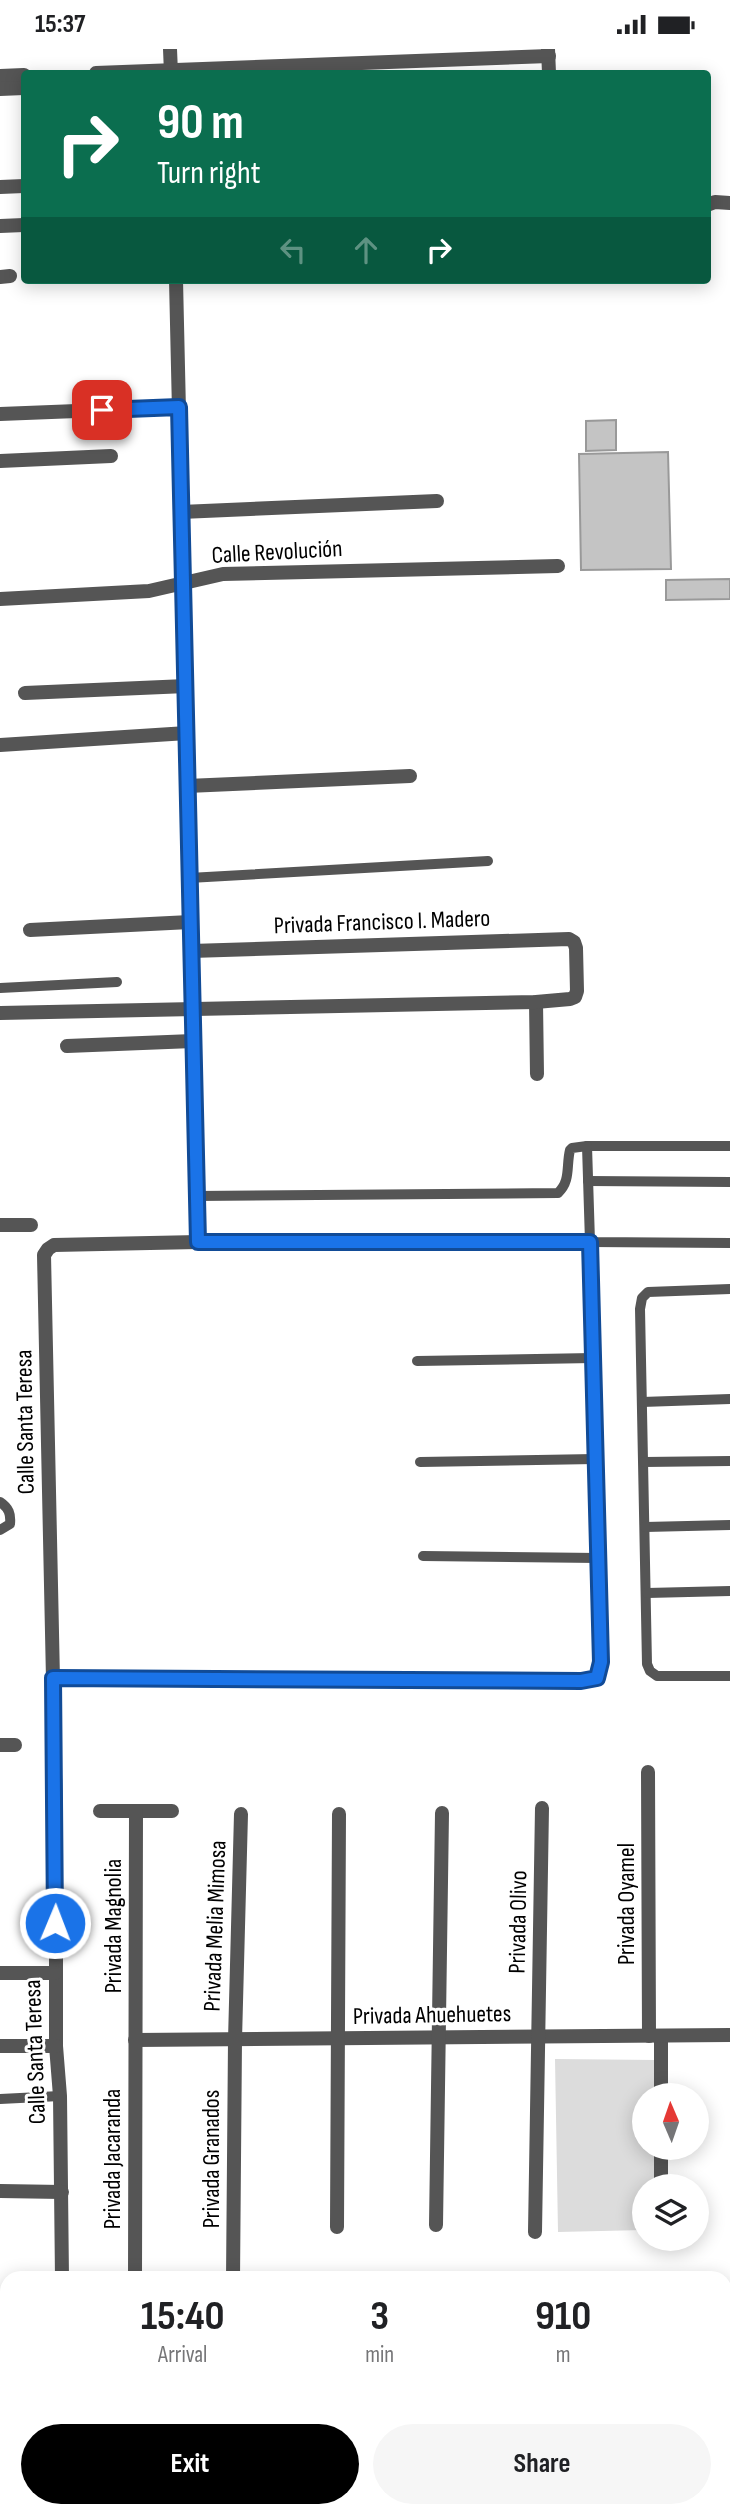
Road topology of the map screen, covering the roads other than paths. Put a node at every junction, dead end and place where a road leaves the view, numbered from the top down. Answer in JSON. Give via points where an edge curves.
{"nodes":[{"id":1,"x":170,"y":49,"type":"edge"},
{"id":2,"x":549,"y":53,"type":"edge"},
{"id":3,"x":171,"y":70,"type":"edge"},
{"id":4,"x":228,"y":70,"type":"edge"},
{"id":5,"x":21,"y":75,"type":"edge"},
{"id":6,"x":0,"y":76,"type":"edge"},
{"id":7,"x":21,"y":88,"type":"edge"},
{"id":8,"x":0,"y":89,"type":"edge"},
{"id":9,"x":21,"y":186,"type":"edge"},
{"id":10,"x":0,"y":187,"type":"edge"},
{"id":11,"x":730,"y":203,"type":"edge"},
{"id":12,"x":711,"y":204,"type":"edge"},
{"id":13,"x":21,"y":225,"type":"edge"},
{"id":14,"x":0,"y":226,"type":"edge"},
{"id":15,"x":176,"y":284,"type":"edge"},
{"id":16,"x":179,"y":407,"type":"junction"},
{"id":17,"x":0,"y":414,"type":"edge"},
{"id":18,"x":111,"y":456,"type":"dead end"},
{"id":19,"x":0,"y":461,"type":"edge"},
{"id":20,"x":437,"y":501,"type":"dead end"},
{"id":21,"x":181,"y":512,"type":"junction"},
{"id":22,"x":558,"y":566,"type":"dead end"},
{"id":23,"x":183,"y":584,"type":"junction"},
{"id":24,"x":0,"y":600,"type":"edge"},
{"id":25,"x":186,"y":686,"type":"junction"},
{"id":26,"x":25,"y":693,"type":"dead end"},
{"id":27,"x":187,"y":733,"type":"junction"},
{"id":28,"x":0,"y":745,"type":"edge"},
{"id":29,"x":410,"y":776,"type":"dead end"},
{"id":30,"x":187,"y":786,"type":"junction"},
{"id":31,"x":488,"y":862,"type":"dead end"},
{"id":32,"x":189,"y":878,"type":"junction"},
{"id":33,"x":190,"y":922,"type":"junction"},
{"id":34,"x":30,"y":930,"type":"dead end"},
{"id":35,"x":191,"y":951,"type":"junction"},
{"id":36,"x":117,"y":982,"type":"dead end"},
{"id":37,"x":0,"y":988,"type":"edge"},
{"id":38,"x":536,"y":1002,"type":"junction"},
{"id":39,"x":192,"y":1008,"type":"junction"},
{"id":40,"x":0,"y":1013,"type":"edge"},
{"id":41,"x":193,"y":1041,"type":"junction"},
{"id":42,"x":67,"y":1046,"type":"dead end"},
{"id":43,"x":537,"y":1074,"type":"dead end"},
{"id":44,"x":587,"y":1146,"type":"junction"},
{"id":45,"x":730,"y":1146,"type":"edge"},
{"id":46,"x":588,"y":1181,"type":"junction"},
{"id":47,"x":730,"y":1182,"type":"edge"},
{"id":48,"x":197,"y":1196,"type":"junction"},
{"id":49,"x":0,"y":1225,"type":"edge"},
{"id":50,"x":31,"y":1225,"type":"dead end"},
{"id":51,"x":198,"y":1242,"type":"junction"},
{"id":52,"x":590,"y":1242,"type":"junction"},
{"id":53,"x":730,"y":1243,"type":"edge"},
{"id":54,"x":730,"y":1289,"type":"edge"},
{"id":55,"x":593,"y":1357,"type":"junction"},
{"id":56,"x":416,"y":1361,"type":"dead end"},
{"id":57,"x":730,"y":1399,"type":"edge"},
{"id":58,"x":642,"y":1402,"type":"junction"},
{"id":59,"x":595,"y":1459,"type":"junction"},
{"id":60,"x":730,"y":1461,"type":"edge"},
{"id":61,"x":420,"y":1462,"type":"dead end"},
{"id":62,"x":644,"y":1462,"type":"junction"},
{"id":63,"x":0,"y":1501,"type":"edge"},
{"id":64,"x":730,"y":1525,"type":"edge"},
{"id":65,"x":645,"y":1527,"type":"junction"},
{"id":66,"x":0,"y":1530,"type":"edge"},
{"id":67,"x":423,"y":1556,"type":"dead end"},
{"id":68,"x":598,"y":1558,"type":"junction"},
{"id":69,"x":730,"y":1591,"type":"edge"},
{"id":70,"x":647,"y":1593,"type":"junction"},
{"id":71,"x":730,"y":1676,"type":"edge"},
{"id":72,"x":53,"y":1678,"type":"junction"},
{"id":73,"x":648,"y":1772,"type":"dead end"},
{"id":74,"x":542,"y":1808,"type":"dead end"},
{"id":75,"x":100,"y":1811,"type":"dead end"},
{"id":76,"x":172,"y":1811,"type":"dead end"},
{"id":77,"x":136,"y":1812,"type":"junction"},
{"id":78,"x":442,"y":1813,"type":"dead end"},
{"id":79,"x":241,"y":1814,"type":"dead end"},
{"id":80,"x":339,"y":1814,"type":"dead end"},
{"id":81,"x":0,"y":1973,"type":"edge"},
{"id":82,"x":55,"y":1973,"type":"junction"},
{"id":83,"x":730,"y":2035,"type":"edge"},
{"id":84,"x":438,"y":2036,"type":"junction"},
{"id":85,"x":655,"y":2036,"type":"junction"},
{"id":86,"x":539,"y":2037,"type":"junction"},
{"id":87,"x":338,"y":2039,"type":"junction"},
{"id":88,"x":135,"y":2040,"type":"junction"},
{"id":89,"x":235,"y":2040,"type":"junction"},
{"id":90,"x":0,"y":2046,"type":"edge"},
{"id":91,"x":56,"y":2046,"type":"junction"},
{"id":92,"x":660,"y":2083,"type":"edge"},
{"id":93,"x":60,"y":2096,"type":"junction"},
{"id":94,"x":0,"y":2099,"type":"edge"},
{"id":95,"x":0,"y":2191,"type":"edge"},
{"id":96,"x":62,"y":2192,"type":"junction"},
{"id":97,"x":436,"y":2225,"type":"dead end"},
{"id":98,"x":337,"y":2227,"type":"dead end"},
{"id":99,"x":535,"y":2232,"type":"dead end"},
{"id":100,"x":62,"y":2271,"type":"edge"},
{"id":101,"x":135,"y":2271,"type":"edge"},
{"id":102,"x":233,"y":2271,"type":"edge"}],
"edges":[{"from":1,"to":3,"type":"street"},
{"from":2,"to":4,"type":"street"},
{"from":5,"to":6,"type":"street"},
{"from":7,"to":8,"type":"street"},
{"from":9,"to":10,"type":"street"},
{"from":11,"to":12,"type":"street"},
{"from":13,"to":14,"type":"street"},
{"from":15,"to":16,"type":"street"},
{"from":16,"to":17,"type":"street"},
{"from":16,"to":21,"type":"street"},
{"from":18,"to":19,"type":"street"},
{"from":20,"to":21,"type":"street"},
{"from":21,"to":23,"type":"street"},
{"from":22,"to":23,"type":"street","name":"Calle Revolución","via":[[223,574]]},
{"from":23,"to":24,"type":"street","name":"Calle Revolución","via":[[149,591]]},
{"from":23,"to":25,"type":"street"},
{"from":25,"to":26,"type":"street"},
{"from":25,"to":27,"type":"street"},
{"from":27,"to":28,"type":"street"},
{"from":27,"to":30,"type":"street"},
{"from":29,"to":30,"type":"street"},
{"from":30,"to":32,"type":"street"},
{"from":31,"to":32,"type":"lane"},
{"from":32,"to":33,"type":"street"},
{"from":33,"to":34,"type":"street"},
{"from":33,"to":35,"type":"street"},
{"from":35,"to":38,"type":"street","name":"Privada Francisco I. Madero","via":[[574,941],[575,996]]},
{"from":35,"to":39,"type":"street"},
{"from":36,"to":37,"type":"lane"},
{"from":38,"to":39,"type":"street"},
{"from":38,"to":43,"type":"street"},
{"from":39,"to":40,"type":"street"},
{"from":39,"to":41,"type":"street"},
{"from":41,"to":42,"type":"street"},
{"from":41,"to":48,"type":"street"},
{"from":44,"to":45,"type":"lane"},
{"from":44,"to":46,"type":"lane"},
{"from":44,"to":48,"type":"lane","via":[[570,1150],[568,1179],[558,1193]]},
{"from":46,"to":47,"type":"lane"},
{"from":46,"to":52,"type":"lane"},
{"from":48,"to":51,"type":"street"},
{"from":49,"to":50,"type":"street"},
{"from":51,"to":52,"type":"street","name":"Calle Santa Teresa"},
{"from":51,"to":72,"type":"street","name":"Calle Santa Teresa","via":[[54,1245],[44,1255]]},
{"from":52,"to":53,"type":"lane","name":"Calle Santa Teresa"},
{"from":52,"to":55,"type":"street"},
{"from":54,"to":58,"type":"lane","via":[[662,1290],[642,1297]]},
{"from":55,"to":56,"type":"lane"},
{"from":55,"to":59,"type":"street"},
{"from":57,"to":58,"type":"lane"},
{"from":58,"to":62,"type":"lane"},
{"from":59,"to":61,"type":"lane"},
{"from":59,"to":68,"type":"street"},
{"from":60,"to":62,"type":"lane"},
{"from":62,"to":65,"type":"lane"},
{"from":63,"to":66,"type":"lane","via":[[11,1515],[9,1524]]},
{"from":64,"to":65,"type":"lane"},
{"from":65,"to":70,"type":"lane"},
{"from":67,"to":68,"type":"lane"},
{"from":68,"to":72,"type":"street","via":[[601,1662],[597,1678]]},
{"from":69,"to":70,"type":"lane"},
{"from":70,"to":71,"type":"lane","via":[[650,1671],[657,1676]]},
{"from":72,"to":82,"type":"street","name":"Calle Santa Teresa"},
{"from":73,"to":85,"type":"street","name":"Privada Oyamel"},
{"from":74,"to":86,"type":"street","name":"Privada Olivo"},
{"from":75,"to":77,"type":"street"},
{"from":76,"to":77,"type":"street"},
{"from":77,"to":88,"type":"street","name":"Privada Magnolia"},
{"from":78,"to":84,"type":"street"},
{"from":79,"to":89,"type":"street","name":"Privada Melia Mimosa"},
{"from":80,"to":87,"type":"street"},
{"from":81,"to":82,"type":"street"},
{"from":82,"to":91,"type":"street","name":"Calle Santa Teresa"},
{"from":83,"to":85,"type":"street","name":"Privada Ahuehuetes"},
{"from":84,"to":86,"type":"street","name":"Privada Ahuehuetes"},
{"from":84,"to":87,"type":"street","name":"Privada Ahuehuetes"},
{"from":84,"to":97,"type":"street"},
{"from":85,"to":86,"type":"street","name":"Privada Ahuehuetes"},
{"from":85,"to":92,"type":"street","name":"Privada Oyamel"},
{"from":86,"to":99,"type":"street","name":"Privada Olivo"},
{"from":87,"to":89,"type":"street","name":"Privada Ahuehuetes"},
{"from":87,"to":98,"type":"street"},
{"from":88,"to":89,"type":"street","name":"Privada Ahuehuetes"},
{"from":88,"to":101,"type":"street","name":"Privada Jacaranda"},
{"from":89,"to":102,"type":"street","name":"Privada Granados"},
{"from":90,"to":91,"type":"street"},
{"from":91,"to":93,"type":"street","name":"Calle Santa Teresa"},
{"from":93,"to":94,"type":"lane"},
{"from":93,"to":96,"type":"street","name":"Calle Santa Teresa"},
{"from":95,"to":96,"type":"street"},
{"from":96,"to":100,"type":"street","name":"Calle Santa Teresa"}]}
